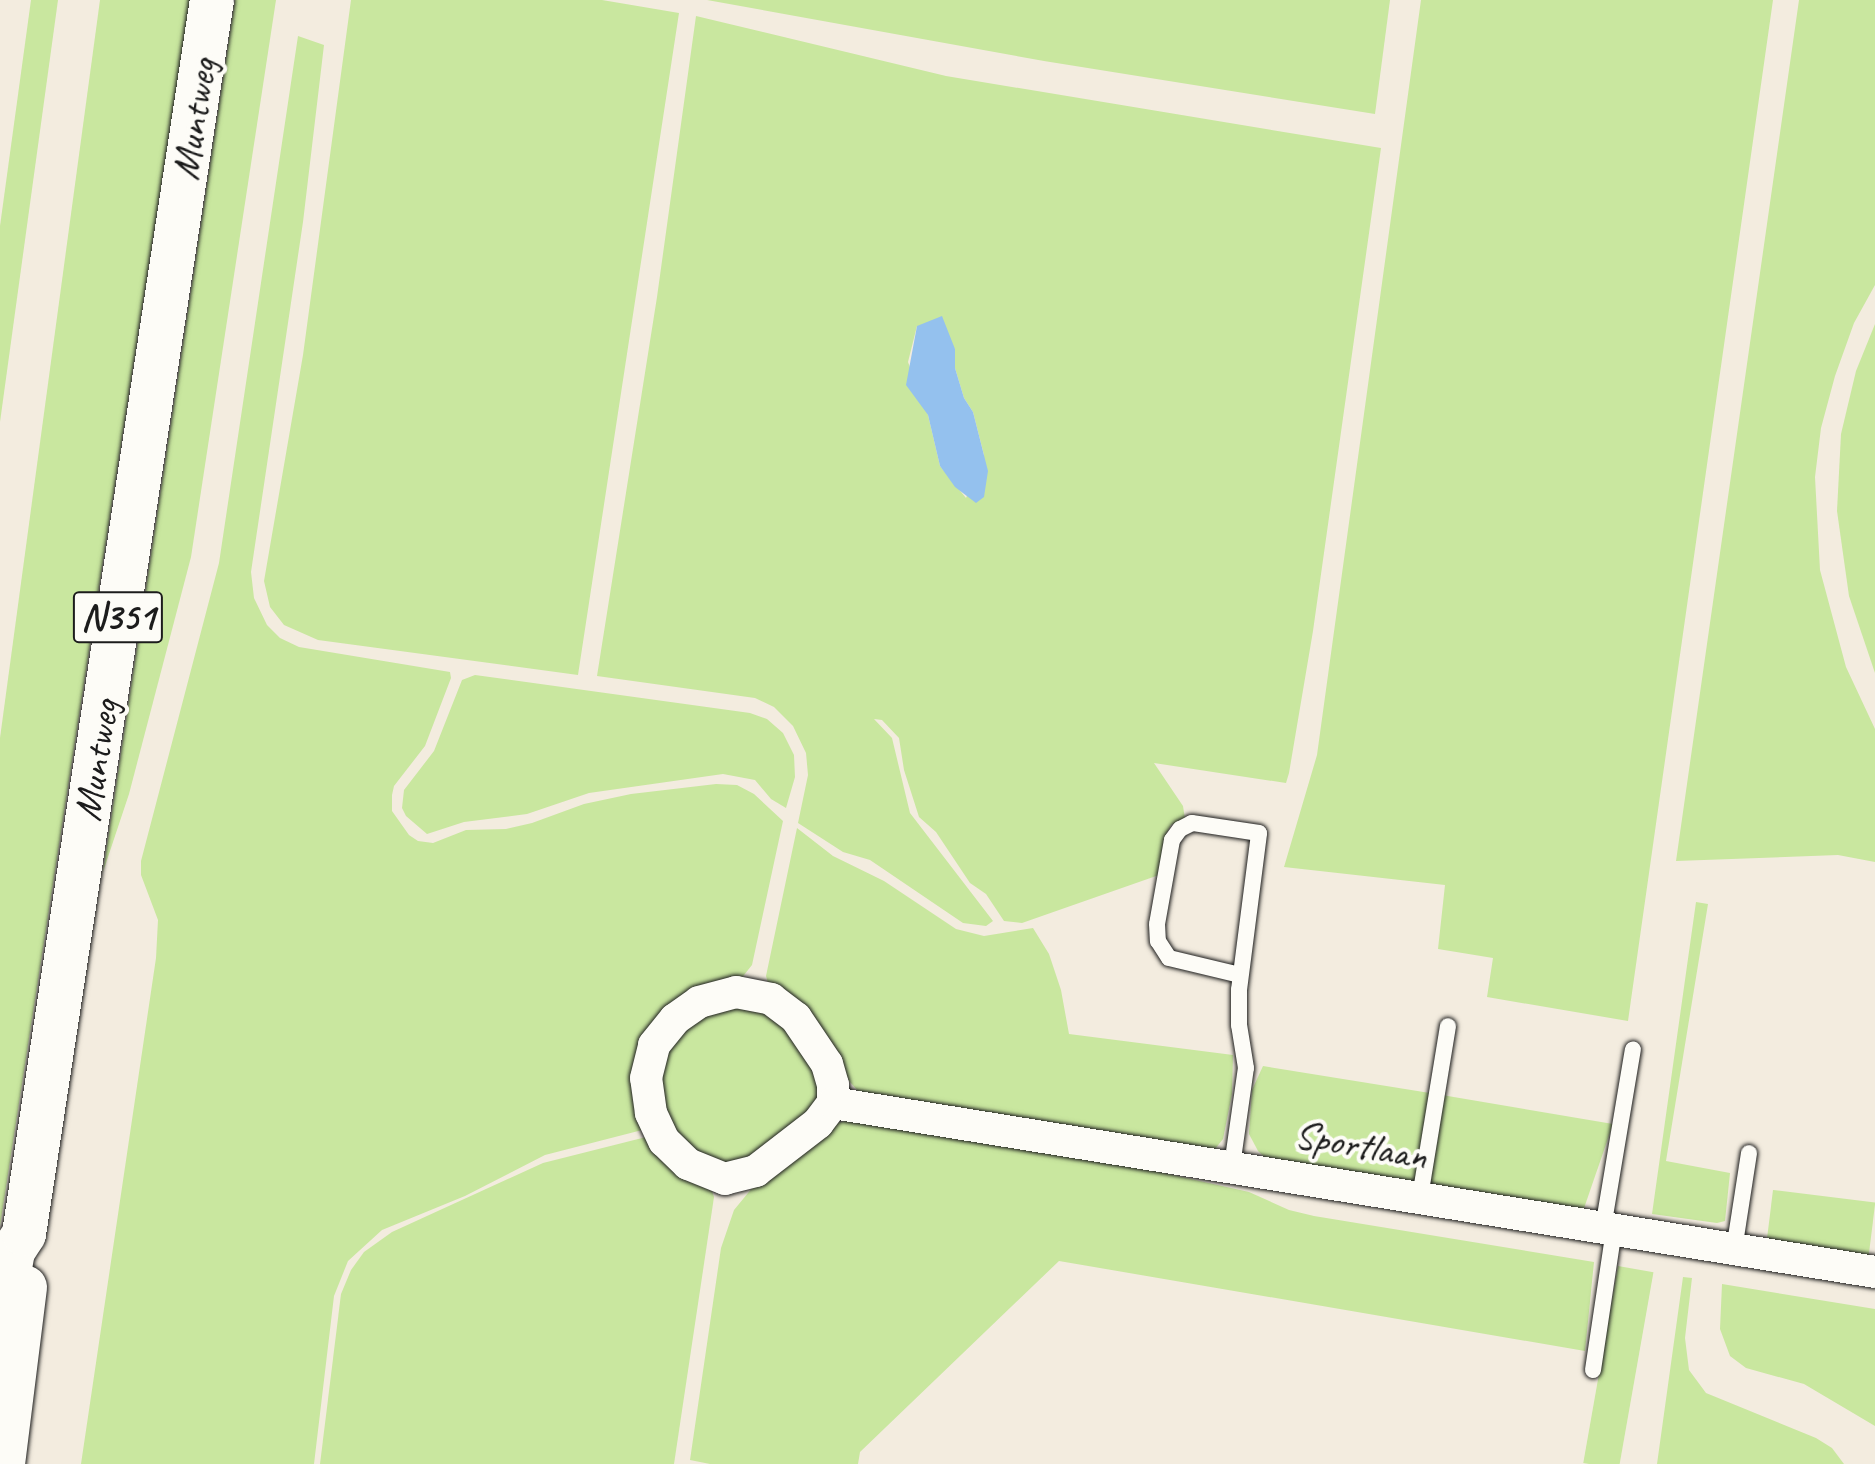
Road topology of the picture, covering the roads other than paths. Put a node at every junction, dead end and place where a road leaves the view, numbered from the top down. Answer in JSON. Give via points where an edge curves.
{"nodes":[{"id":1,"x":212,"y":0,"type":"edge"},
{"id":2,"x":1240,"y":975,"type":"junction"},
{"id":3,"x":1448,"y":1026,"type":"dead end"},
{"id":4,"x":1633,"y":1049,"type":"dead end"},
{"id":5,"x":833,"y":1103,"type":"junction"},
{"id":6,"x":1749,"y":1153,"type":"dead end"},
{"id":7,"x":1232,"y":1166,"type":"junction"},
{"id":8,"x":1420,"y":1197,"type":"junction"},
{"id":9,"x":1608,"y":1229,"type":"junction"},
{"id":10,"x":24,"y":1234,"type":"junction"},
{"id":11,"x":1734,"y":1250,"type":"junction"},
{"id":12,"x":1875,"y":1272,"type":"edge"},
{"id":13,"x":0,"y":1322,"type":"edge"},
{"id":14,"x":1593,"y":1370,"type":"dead end"},
{"id":15,"x":3,"y":1464,"type":"edge"}],
"edges":[{"from":1,"to":10,"type":"main road","name":"Muntweg","number":"N351"},
{"from":2,"to":2,"type":"lane","via":[[1259,833],[1192,823],[1172,840],[1158,941],[1169,958]]},
{"from":2,"to":7,"type":"lane","via":[[1239,1025],[1246,1068]]},
{"from":3,"to":8,"type":"lane"},
{"from":4,"to":9,"type":"lane"},
{"from":5,"to":5,"type":"street","via":[[827,1064],[806,1029],[771,999],[752,993],[714,996],[686,1009],[660,1036],[648,1060],[646,1095],[657,1129],[675,1154],[717,1178],[756,1171],[818,1123]]},
{"from":5,"to":7,"type":"street","name":"Sportlaan"},
{"from":6,"to":11,"type":"lane"},
{"from":7,"to":8,"type":"street","name":"Sportlaan"},
{"from":8,"to":9,"type":"street","name":"Sportlaan"},
{"from":9,"to":11,"type":"street","name":"Sportlaan"},
{"from":9,"to":14,"type":"lane"},
{"from":10,"to":13,"type":"main road","name":"Muntweg","number":"N351","via":[[13,1251]]},
{"from":10,"to":15,"type":"main road","name":"Muntweg","number":"N351","via":[[30,1251]]},
{"from":11,"to":12,"type":"street","name":"Sportlaan"}]}
